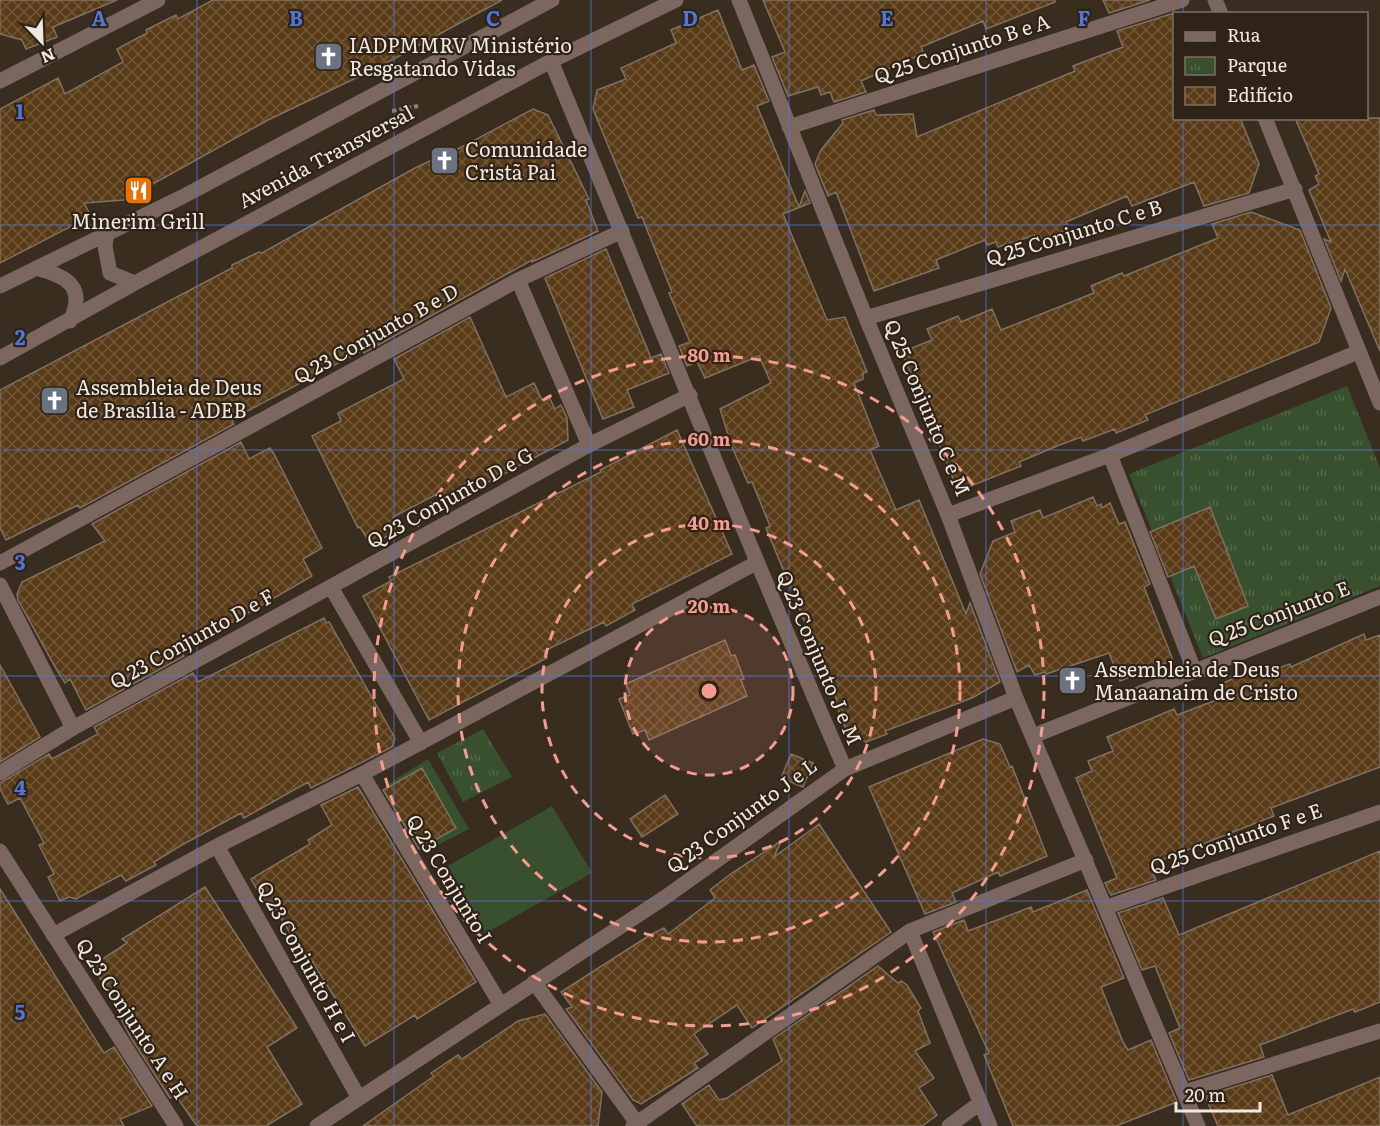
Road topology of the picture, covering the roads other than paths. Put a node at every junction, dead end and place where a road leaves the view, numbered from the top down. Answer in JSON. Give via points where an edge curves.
{"nodes":[{"id":1,"x":158,"y":0,"type":"edge"},
{"id":2,"x":552,"y":0,"type":"edge"},
{"id":3,"x":676,"y":0,"type":"edge"},
{"id":4,"x":739,"y":0,"type":"edge"},
{"id":5,"x":1182,"y":0,"type":"edge"},
{"id":6,"x":535,"y":4,"type":"edge"},
{"id":7,"x":551,"y":61,"type":"junction"},
{"id":8,"x":0,"y":81,"type":"edge"},
{"id":9,"x":1266,"y":120,"type":"edge"},
{"id":10,"x":789,"y":127,"type":"junction"},
{"id":11,"x":1295,"y":189,"type":"junction"},
{"id":12,"x":622,"y":231,"type":"junction"},
{"id":13,"x":107,"y":234,"type":"junction"},
{"id":14,"x":36,"y":268,"type":"junction"},
{"id":15,"x":518,"y":280,"type":"junction"},
{"id":16,"x":135,"y":283,"type":"junction"},
{"id":17,"x":0,"y":286,"type":"edge"},
{"id":18,"x":866,"y":318,"type":"junction"},
{"id":19,"x":70,"y":321,"type":"junction"},
{"id":20,"x":1358,"y":352,"type":"junction"},
{"id":21,"x":0,"y":358,"type":"edge"},
{"id":22,"x":690,"y":395,"type":"junction"},
{"id":23,"x":1380,"y":403,"type":"edge"},
{"id":24,"x":589,"y":445,"type":"junction"},
{"id":25,"x":1110,"y":455,"type":"junction"},
{"id":26,"x":948,"y":515,"type":"junction"},
{"id":27,"x":0,"y":563,"type":"edge"},
{"id":28,"x":756,"y":563,"type":"junction"},
{"id":29,"x":0,"y":585,"type":"edge"},
{"id":30,"x":331,"y":587,"type":"junction"},
{"id":31,"x":1380,"y":597,"type":"edge"},
{"id":32,"x":1194,"y":670,"type":"junction"},
{"id":33,"x":1016,"y":698,"type":"junction"},
{"id":34,"x":73,"y":728,"type":"junction"},
{"id":35,"x":1033,"y":736,"type":"junction"},
{"id":36,"x":421,"y":743,"type":"junction"},
{"id":37,"x":845,"y":769,"type":"junction"},
{"id":38,"x":0,"y":773,"type":"edge"},
{"id":39,"x":362,"y":774,"type":"junction"},
{"id":40,"x":1380,"y":812,"type":"edge"},
{"id":41,"x":217,"y":846,"type":"junction"},
{"id":42,"x":0,"y":851,"type":"edge"},
{"id":43,"x":1086,"y":860,"type":"junction"},
{"id":44,"x":1107,"y":907,"type":"junction"},
{"id":45,"x":910,"y":931,"type":"junction"},
{"id":46,"x":53,"y":935,"type":"junction"},
{"id":47,"x":534,"y":982,"type":"junction"},
{"id":48,"x":501,"y":1005,"type":"junction"},
{"id":49,"x":1380,"y":1031,"type":"edge"},
{"id":50,"x":1185,"y":1092,"type":"junction"},
{"id":51,"x":359,"y":1098,"type":"junction"},
{"id":52,"x":980,"y":1103,"type":"junction"},
{"id":53,"x":635,"y":1124,"type":"edge"},
{"id":54,"x":176,"y":1126,"type":"edge"},
{"id":55,"x":317,"y":1126,"type":"edge"},
{"id":56,"x":949,"y":1126,"type":"edge"},
{"id":57,"x":990,"y":1126,"type":"edge"},
{"id":58,"x":1198,"y":1126,"type":"edge"}],
"edges":[{"from":1,"to":8,"type":"street"},
{"from":2,"to":6,"type":"street","name":"Avenida Transversal"},
{"from":3,"to":7,"type":"street","name":"Avenida Transversal"},
{"from":4,"to":10,"type":"street","name":"Q 25 Conjunto C e M"},
{"from":5,"to":10,"type":"street","name":"Q 25 Conjunto B e A"},
{"from":6,"to":13,"type":"street","name":"Avenida Transversal"},
{"from":7,"to":12,"type":"street","name":"Q 23 Conjunto J e M"},
{"from":7,"to":16,"type":"street","name":"Avenida Transversal"},
{"from":9,"to":11,"type":"street"},
{"from":10,"to":18,"type":"street","name":"Q 25 Conjunto C e M"},
{"from":11,"to":18,"type":"street","name":"Q 25 Conjunto C e B"},
{"from":11,"to":20,"type":"street"},
{"from":12,"to":15,"type":"street","name":"Q 23 Conjunto B e D"},
{"from":12,"to":22,"type":"street","name":"Q 23 Conjunto J e M"},
{"from":13,"to":14,"type":"street","name":"Avenida Transversal"},
{"from":13,"to":16,"type":"street","via":[[110,273]]},
{"from":14,"to":17,"type":"street","name":"Avenida Transversal"},
{"from":14,"to":19,"type":"street","via":[[63,275],[74,290],[77,307]]},
{"from":15,"to":24,"type":"street"},
{"from":15,"to":27,"type":"street","name":"Q 23 Conjunto B e D"},
{"from":16,"to":19,"type":"street","name":"Avenida Transversal"},
{"from":18,"to":26,"type":"street","name":"Q 25 Conjunto C e M"},
{"from":19,"to":21,"type":"street","name":"Avenida Transversal"},
{"from":20,"to":23,"type":"street"},
{"from":20,"to":25,"type":"street"},
{"from":22,"to":24,"type":"street","name":"Q 23 Conjunto D e G"},
{"from":22,"to":28,"type":"street","name":"Q 23 Conjunto J e M"},
{"from":24,"to":30,"type":"street","name":"Q 23 Conjunto D e G"},
{"from":25,"to":26,"type":"street"},
{"from":25,"to":32,"type":"street"},
{"from":26,"to":33,"type":"street","name":"Q 25 Conjunto C e M"},
{"from":28,"to":36,"type":"street"},
{"from":28,"to":37,"type":"street","name":"Q 23 Conjunto J e M"},
{"from":29,"to":34,"type":"street"},
{"from":30,"to":34,"type":"street","name":"Q 23 Conjunto D e F"},
{"from":30,"to":36,"type":"street"},
{"from":31,"to":32,"type":"street","name":"Q 25 Conjunto E"},
{"from":32,"to":35,"type":"street","name":"Q 25 Conjunto E"},
{"from":33,"to":35,"type":"street","name":"Q 25 Conjunto C e M"},
{"from":33,"to":37,"type":"street","name":"Q 23 Conjunto J e L"},
{"from":34,"to":38,"type":"street","name":"Q 23 Conjunto D e F"},
{"from":35,"to":43,"type":"street","name":"Q 25 Conjunto C e M"},
{"from":36,"to":39,"type":"street"},
{"from":37,"to":47,"type":"street","name":"Q 23 Conjunto J e L","via":[[664,898]]},
{"from":39,"to":41,"type":"street"},
{"from":39,"to":48,"type":"street","name":"Q 23 Conjunto I"},
{"from":40,"to":44,"type":"street","name":"Q 25 Conjunto F e E"},
{"from":41,"to":46,"type":"street"},
{"from":41,"to":51,"type":"street","name":"Q 23 Conjunto H e I"},
{"from":42,"to":46,"type":"street","name":"Q 23 Conjunto A e H"},
{"from":43,"to":44,"type":"street","name":"Q 25 Conjunto C e M"},
{"from":43,"to":45,"type":"street"},
{"from":44,"to":50,"type":"street","name":"Q 25 Conjunto C e M"},
{"from":45,"to":52,"type":"street"},
{"from":45,"to":53,"type":"street"},
{"from":46,"to":54,"type":"street","name":"Q 23 Conjunto A e H"},
{"from":47,"to":48,"type":"street","name":"Q 23 Conjunto J e L"},
{"from":47,"to":53,"type":"street"},
{"from":48,"to":51,"type":"street","name":"Q 23 Conjunto J e L"},
{"from":49,"to":50,"type":"street"},
{"from":50,"to":58,"type":"street","name":"Q 25 Conjunto C e M"},
{"from":51,"to":55,"type":"street","name":"Q 23 Conjunto J e L"},
{"from":52,"to":56,"type":"street"},
{"from":52,"to":57,"type":"street"}]}
